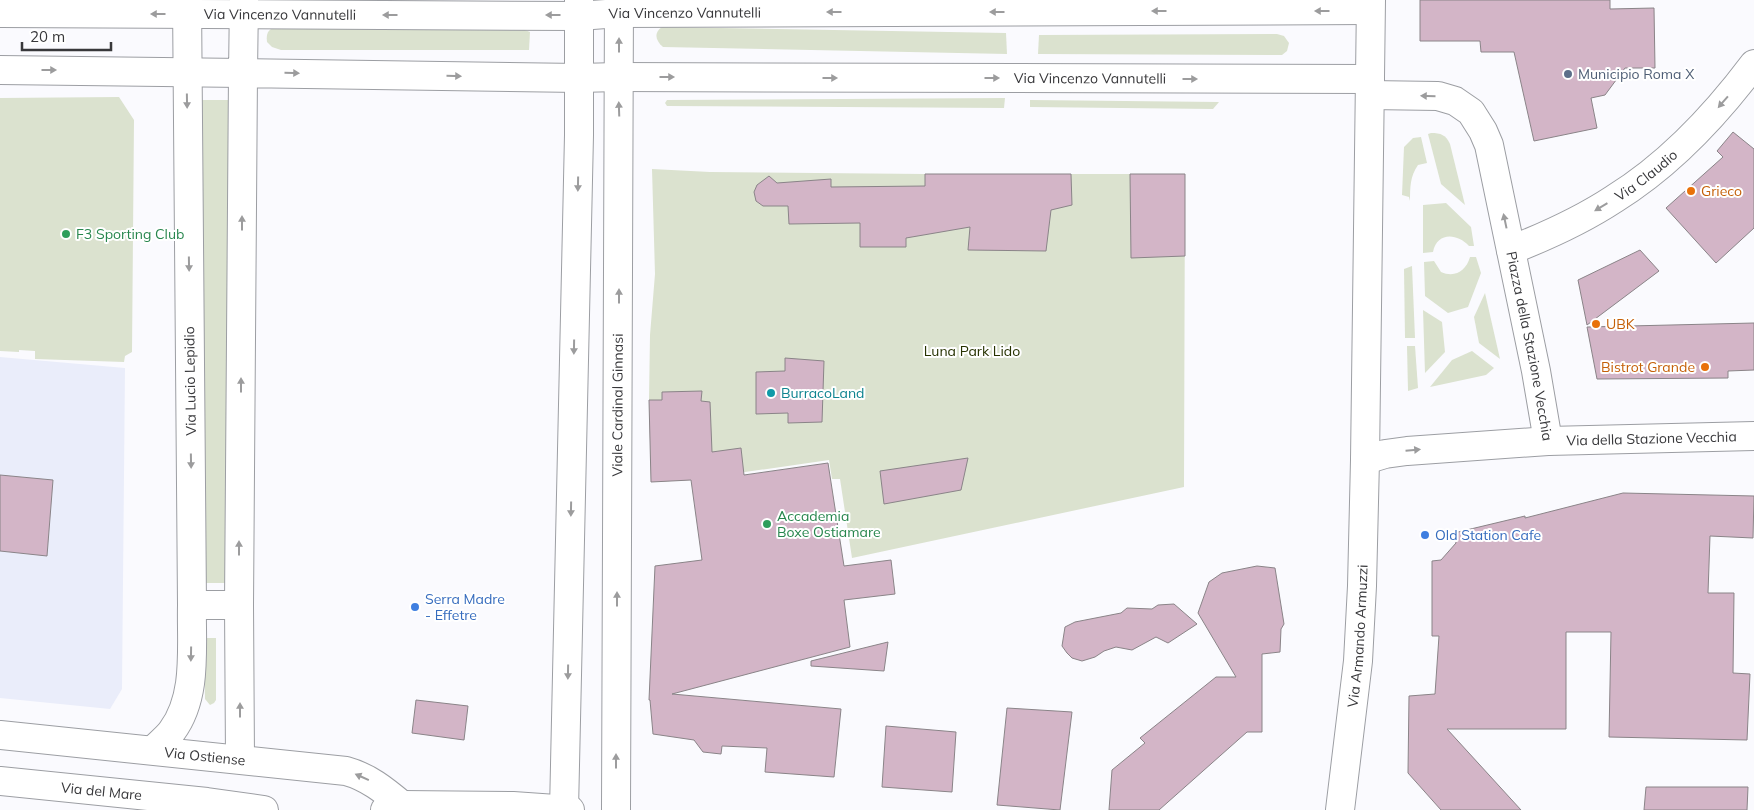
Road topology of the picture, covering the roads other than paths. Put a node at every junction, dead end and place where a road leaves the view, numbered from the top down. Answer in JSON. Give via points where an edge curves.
{"nodes":[{"id":1,"x":1370,"y":5,"type":"edge"},
{"id":2,"x":1059,"y":6,"type":"edge"},
{"id":3,"x":187,"y":7,"type":"edge"},
{"id":4,"x":244,"y":7,"type":"edge"},
{"id":5,"x":619,"y":7,"type":"edge"},
{"id":6,"x":579,"y":8,"type":"edge"},
{"id":7,"x":0,"y":13,"type":"edge"},
{"id":8,"x":1754,"y":64,"type":"edge"},
{"id":9,"x":0,"y":70,"type":"edge"},
{"id":10,"x":187,"y":72,"type":"junction"},
{"id":11,"x":243,"y":73,"type":"junction"},
{"id":12,"x":618,"y":77,"type":"junction"},
{"id":13,"x":579,"y":78,"type":"junction"},
{"id":14,"x":1370,"y":87,"type":"junction"},
{"id":15,"x":1511,"y":250,"type":"junction"},
{"id":16,"x":1754,"y":436,"type":"edge"},
{"id":17,"x":1548,"y":441,"type":"junction"},
{"id":18,"x":1366,"y":460,"type":"junction"},
{"id":19,"x":192,"y":605,"type":"junction"},
{"id":20,"x":239,"y":605,"type":"junction"},
{"id":21,"x":0,"y":735,"type":"edge"},
{"id":22,"x":153,"y":750,"type":"junction"},
{"id":23,"x":240,"y":759,"type":"junction"},
{"id":24,"x":0,"y":781,"type":"edge"},
{"id":25,"x":406,"y":808,"type":"edge"},
{"id":26,"x":264,"y":810,"type":"edge"},
{"id":27,"x":566,"y":810,"type":"edge"},
{"id":28,"x":616,"y":810,"type":"edge"},
{"id":29,"x":1340,"y":810,"type":"edge"}],
"edges":[{"from":1,"to":2,"type":"street","name":"Via Vincenzo Vannutelli","one_way":true},
{"from":1,"to":14,"type":"street"},
{"from":2,"to":5,"type":"street","name":"Via Vincenzo Vannutelli","one_way":true},
{"from":3,"to":4,"type":"street","name":"Via Vincenzo Vannutelli"},
{"from":3,"to":7,"type":"street","name":"Via Vincenzo Vannutelli","one_way":true},
{"from":3,"to":10,"type":"street","name":"Via Lucio Lepidio"},
{"from":6,"to":4,"type":"street","name":"Via Vincenzo Vannutelli","one_way":true},
{"from":4,"to":11,"type":"street"},
{"from":5,"to":6,"type":"street","name":"Via Vincenzo Vannutelli"},
{"from":12,"to":5,"type":"street","name":"Viale Cardinal Ginnasi","one_way":true},
{"from":6,"to":13,"type":"street"},
{"from":8,"to":15,"type":"street","name":"Via Claudio","one_way":true,"via":[[1706,122],[1637,184],[1580,219]]},
{"from":9,"to":10,"type":"street","name":"Via Vincenzo Vannutelli","one_way":true},
{"from":10,"to":11,"type":"street","name":"Via Vincenzo Vannutelli"},
{"from":10,"to":19,"type":"street","name":"Via Lucio Lepidio","one_way":true},
{"from":11,"to":13,"type":"street","name":"Via Vincenzo Vannutelli","one_way":true},
{"from":20,"to":11,"type":"street","one_way":true},
{"from":12,"to":13,"type":"street","name":"Via Vincenzo Vannutelli"},
{"from":12,"to":14,"type":"street","name":"Via Vincenzo Vannutelli","one_way":true},
{"from":28,"to":12,"type":"street","name":"Viale Cardinal Ginnasi","one_way":true},
{"from":13,"to":27,"type":"street","one_way":true},
{"from":15,"to":14,"type":"street","name":"Piazza della Stazione Vecchia","one_way":true,"via":[[1489,145],[1471,112],[1455,101],[1438,96]]},
{"from":14,"to":18,"type":"street"},
{"from":15,"to":17,"type":"street","name":"Piazza della Stazione Vecchia"},
{"from":16,"to":17,"type":"street","name":"Via della Stazione Vecchia"},
{"from":18,"to":17,"type":"street","name":"Piazza della Stazione Vecchia","one_way":true,"via":[[1407,451]]},
{"from":18,"to":29,"type":"street","name":"Via Armando Armuzzi","via":[[1359,646]]},
{"from":19,"to":20,"type":"street"},
{"from":19,"to":22,"type":"street","name":"Via Lucio Lepidio","one_way":true,"via":[[188,698],[180,720]]},
{"from":23,"to":20,"type":"street","one_way":true},
{"from":21,"to":22,"type":"street","name":"Via Ostiense"},
{"from":22,"to":23,"type":"street","name":"Via Ostiense"},
{"from":25,"to":23,"type":"street","name":"Via Ostiense","one_way":true,"via":[[358,775]]},
{"from":24,"to":26,"type":"street","name":"Via del Mare"},
{"from":25,"to":27,"type":"street","via":[[513,806]]}]}
